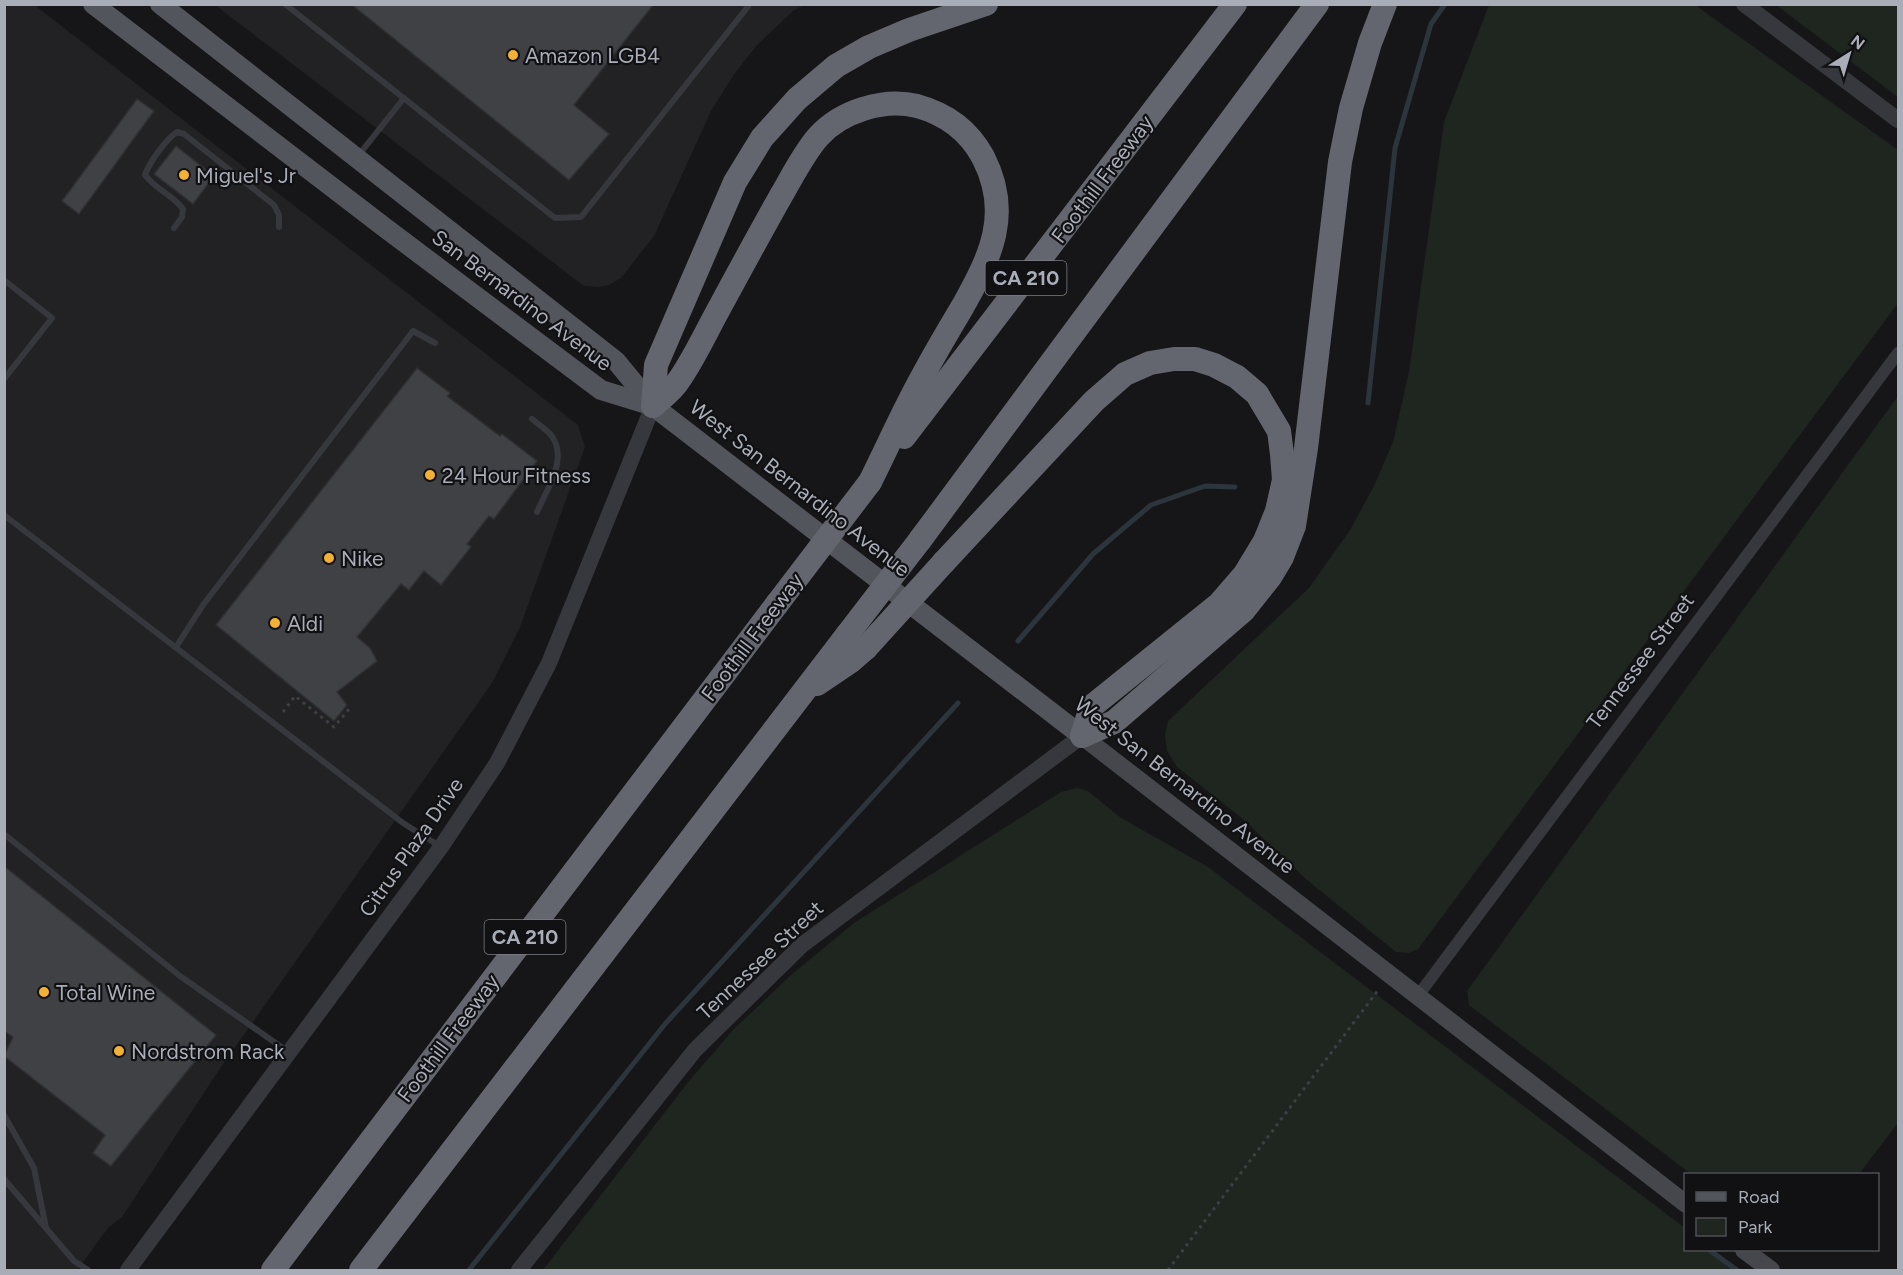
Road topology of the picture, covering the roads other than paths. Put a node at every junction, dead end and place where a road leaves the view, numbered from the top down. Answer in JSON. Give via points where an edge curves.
{"nodes":[{"id":1,"x":93,"y":4,"type":"edge"},
{"id":2,"x":160,"y":4,"type":"edge"},
{"id":3,"x":285,"y":4,"type":"edge"},
{"id":4,"x":750,"y":4,"type":"edge"},
{"id":5,"x":986,"y":4,"type":"edge"},
{"id":6,"x":1235,"y":4,"type":"edge"},
{"id":7,"x":1317,"y":4,"type":"edge"},
{"id":8,"x":1385,"y":4,"type":"edge"},
{"id":9,"x":1744,"y":4,"type":"edge"},
{"id":10,"x":404,"y":98,"type":"junction"},
{"id":11,"x":1899,"y":120,"type":"edge"},
{"id":12,"x":357,"y":157,"type":"junction"},
{"id":13,"x":279,"y":227,"type":"dead end"},
{"id":14,"x":174,"y":228,"type":"dead end"},
{"id":15,"x":4,"y":280,"type":"edge"},
{"id":16,"x":435,"y":343,"type":"dead end"},
{"id":17,"x":1899,"y":353,"type":"edge"},
{"id":18,"x":4,"y":379,"type":"edge"},
{"id":19,"x":653,"y":406,"type":"junction"},
{"id":20,"x":532,"y":419,"type":"dead end"},
{"id":21,"x":870,"y":482,"type":"junction"},
{"id":22,"x":537,"y":512,"type":"dead end"},
{"id":23,"x":4,"y":515,"type":"edge"},
{"id":24,"x":857,"y":641,"type":"junction"},
{"id":25,"x":176,"y":647,"type":"junction"},
{"id":26,"x":1082,"y":736,"type":"junction"},
{"id":27,"x":4,"y":834,"type":"edge"},
{"id":28,"x":441,"y":847,"type":"junction"},
{"id":29,"x":1417,"y":997,"type":"junction"},
{"id":30,"x":290,"y":1053,"type":"junction"},
{"id":31,"x":4,"y":1115,"type":"edge"},
{"id":32,"x":4,"y":1179,"type":"edge"},
{"id":33,"x":1684,"y":1202,"type":"edge"},
{"id":34,"x":46,"y":1228,"type":"junction"},
{"id":35,"x":1745,"y":1251,"type":"edge"},
{"id":36,"x":88,"y":1270,"type":"edge"},
{"id":37,"x":128,"y":1270,"type":"edge"},
{"id":38,"x":273,"y":1270,"type":"edge"},
{"id":39,"x":361,"y":1270,"type":"edge"},
{"id":40,"x":519,"y":1270,"type":"edge"},
{"id":41,"x":1771,"y":1270,"type":"edge"}],
"edges":[{"from":1,"to":19,"type":"main road","name":"San Bernardino Avenue","via":[[601,390]]},
{"from":2,"to":12,"type":"main road","name":"San Bernardino Avenue"},
{"from":3,"to":10,"type":"lane"},
{"from":4,"to":10,"type":"lane","via":[[581,217],[555,218]]},
{"from":5,"to":19,"type":"highway","via":[[909,30],[836,66],[797,99],[762,138],[735,182],[656,365]]},
{"from":6,"to":21,"type":"highway","name":"Foothill Freeway","number":"CA 210"},
{"from":7,"to":24,"type":"highway","number":"CA 210","bridge":true,"via":[[921,540]]},
{"from":8,"to":26,"type":"highway","via":[[1351,108],[1340,162],[1306,448],[1294,526],[1282,557],[1243,611],[1114,722]]},
{"from":9,"to":11,"type":"street"},
{"from":10,"to":12,"type":"lane"},
{"from":12,"to":19,"type":"main road","name":"San Bernardino Avenue","via":[[616,361]]},
{"from":13,"to":14,"type":"lane","via":[[274,205],[177,132],[146,175],[183,209]]},
{"from":15,"to":18,"type":"lane","via":[[52,318]]},
{"from":16,"to":25,"type":"lane","via":[[413,331],[203,605]]},
{"from":17,"to":29,"type":"street","name":"Tennessee Street"},
{"from":19,"to":21,"type":"highway","via":[[678,382],[818,137],[840,118],[871,106],[904,103],[926,108],[964,130],[978,147],[990,171],[997,219],[984,268]]},
{"from":19,"to":26,"type":"main road","name":"West San Bernardino Avenue"},
{"from":19,"to":28,"type":"street","name":"Citrus Plaza Drive","via":[[549,663],[497,764]]},
{"from":20,"to":22,"type":"lane","via":[[551,435],[558,450],[557,468]]},
{"from":21,"to":38,"type":"highway","name":"Foothill Freeway","number":"CA 210","bridge":true},
{"from":23,"to":25,"type":"lane"},
{"from":24,"to":26,"type":"highway","bridge":true,"via":[[944,562],[1094,401],[1125,374],[1150,363],[1174,359],[1195,359],[1214,365],[1257,394],[1279,431],[1284,480],[1277,511],[1245,574],[1219,604],[1091,706]]},
{"from":24,"to":39,"type":"highway","number":"CA 210","via":[[801,696]]},
{"from":25,"to":28,"type":"lane","via":[[404,823]]},
{"from":26,"to":29,"type":"main road","name":"West San Bernardino Avenue"},
{"from":26,"to":40,"type":"street","name":"Tennessee Street","via":[[802,945],[695,1050]]},
{"from":27,"to":30,"type":"lane","via":[[180,976]]},
{"from":28,"to":30,"type":"street","name":"Citrus Plaza Drive"},
{"from":29,"to":33,"type":"main road","name":"West San Bernardino Avenue"},
{"from":30,"to":37,"type":"street","name":"Citrus Plaza Drive"},
{"from":31,"to":34,"type":"lane","via":[[34,1168]]},
{"from":32,"to":34,"type":"lane"},
{"from":34,"to":36,"type":"lane","via":[[74,1262]]},
{"from":35,"to":41,"type":"main road"}]}
